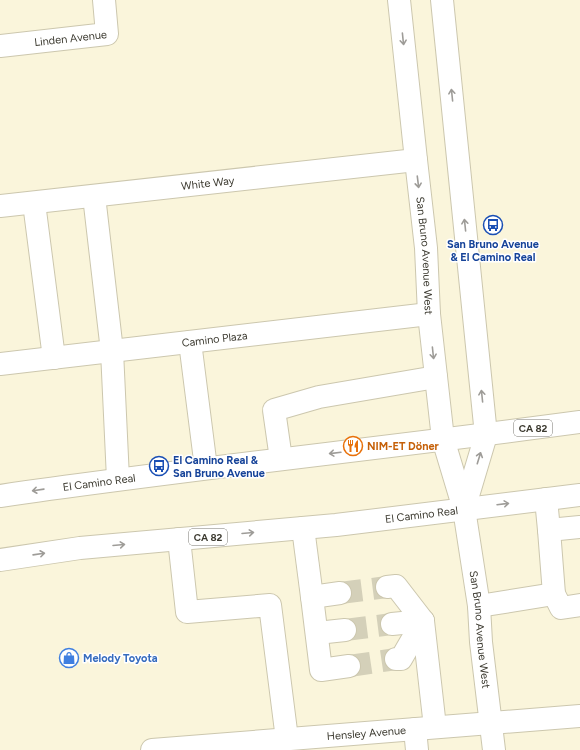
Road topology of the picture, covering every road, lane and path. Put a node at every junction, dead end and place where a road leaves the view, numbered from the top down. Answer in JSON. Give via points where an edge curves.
{"nodes":[{"id":1,"x":104,"y":0,"type":"edge"},
{"id":2,"x":399,"y":0,"type":"edge"},
{"id":3,"x":442,"y":0,"type":"edge"},
{"id":4,"x":0,"y":46,"type":"edge"},
{"id":5,"x":416,"y":160,"type":"junction"},
{"id":6,"x":94,"y":196,"type":"junction"},
{"id":7,"x":34,"y":203,"type":"junction"},
{"id":8,"x":0,"y":206,"type":"edge"},
{"id":9,"x":429,"y":314,"type":"junction"},
{"id":10,"x":190,"y":342,"type":"junction"},
{"id":11,"x":112,"y":352,"type":"junction"},
{"id":12,"x":54,"y":358,"type":"junction"},
{"id":13,"x":0,"y":364,"type":"edge"},
{"id":14,"x":436,"y":377,"type":"junction"},
{"id":15,"x":580,"y":422,"type":"edge"},
{"id":16,"x":486,"y":435,"type":"junction"},
{"id":17,"x":443,"y":439,"type":"junction"},
{"id":18,"x":281,"y":459,"type":"junction"},
{"id":19,"x":206,"y":468,"type":"junction"},
{"id":20,"x":118,"y":479,"type":"junction"},
{"id":21,"x":580,"y":495,"type":"edge"},
{"id":22,"x":0,"y":496,"type":"edge"},
{"id":23,"x":546,"y":499,"type":"junction"},
{"id":24,"x":464,"y":509,"type":"junction"},
{"id":25,"x":580,"y":527,"type":"edge"},
{"id":26,"x":303,"y":528,"type":"junction"},
{"id":27,"x":549,"y":530,"type":"junction"},
{"id":28,"x":179,"y":539,"type":"junction"},
{"id":29,"x":0,"y":560,"type":"edge"},
{"id":30,"x":387,"y":587,"type":"tunnel mouth"},
{"id":31,"x":340,"y":593,"type":"tunnel mouth"},
{"id":32,"x":554,"y":594,"type":"junction"},
{"id":33,"x":312,"y":597,"type":"junction"},
{"id":34,"x":580,"y":605,"type":"edge"},
{"id":35,"x":479,"y":606,"type":"junction"},
{"id":36,"x":423,"y":620,"type":"junction"},
{"id":37,"x":392,"y":624,"type":"tunnel mouth"},
{"id":38,"x":344,"y":630,"type":"tunnel mouth"},
{"id":39,"x":317,"y":633,"type":"junction"},
{"id":40,"x":396,"y":660,"type":"tunnel mouth"},
{"id":41,"x":349,"y":666,"type":"tunnel mouth"},
{"id":42,"x":580,"y":716,"type":"edge"},
{"id":43,"x":491,"y":723,"type":"junction"},
{"id":44,"x":422,"y":736,"type":"edge"},
{"id":45,"x":287,"y":739,"type":"junction"},
{"id":46,"x":258,"y":746,"type":"edge"},
{"id":47,"x":152,"y":750,"type":"edge"},
{"id":48,"x":494,"y":750,"type":"edge"}],
"edges":[{"from":1,"to":4,"type":"main road","name":"Linden Avenue","via":[[107,34]]},
{"from":2,"to":5,"type":"main road","name":"San Bruno Avenue West","one_way":true},
{"from":16,"to":3,"type":"main road","name":"San Bruno Avenue West","one_way":true},
{"from":5,"to":6,"type":"main road","name":"White Way"},
{"from":5,"to":9,"type":"main road","name":"San Bruno Avenue West","one_way":true,"via":[[426,248]]},
{"from":6,"to":7,"type":"main road","name":"White Way"},
{"from":6,"to":11,"type":"main road"},
{"from":7,"to":8,"type":"main road","name":"White Way"},
{"from":7,"to":12,"type":"main road"},
{"from":9,"to":10,"type":"main road","name":"Camino Plaza"},
{"from":9,"to":14,"type":"main road","name":"San Bruno Avenue West","one_way":true},
{"from":10,"to":11,"type":"main road","name":"Camino Plaza"},
{"from":10,"to":19,"type":"main road"},
{"from":11,"to":12,"type":"main road","name":"Camino Plaza"},
{"from":11,"to":20,"type":"main road"},
{"from":12,"to":13,"type":"main road","name":"Camino Plaza"},
{"from":14,"to":17,"type":"main road","name":"San Bruno Avenue West"},
{"from":14,"to":18,"type":"main road","via":[[319,397],[274,410]]},
{"from":15,"to":16,"type":"main road","name":"El Camino Real","number":"CA 82"},
{"from":16,"to":17,"type":"main road","name":"El Camino Real","number":"CA 82"},
{"from":24,"to":16,"type":"main road","name":"San Bruno Avenue West","one_way":true},
{"from":17,"to":18,"type":"main road","name":"El Camino Real","number":"CA 82","one_way":true},
{"from":17,"to":24,"type":"main road","name":"San Bruno Avenue West"},
{"from":18,"to":19,"type":"main road","name":"El Camino Real","number":"CA 82"},
{"from":19,"to":20,"type":"main road","name":"El Camino Real","number":"CA 82"},
{"from":20,"to":22,"type":"main road","name":"El Camino Real","number":"CA 82","one_way":true},
{"from":21,"to":23,"type":"main road","name":"El Camino Real","number":"CA 82"},
{"from":24,"to":23,"type":"main road","name":"El Camino Real","number":"CA 82","one_way":true},
{"from":23,"to":27,"type":"main road"},
{"from":24,"to":26,"type":"main road","name":"El Camino Real","number":"CA 82"},
{"from":24,"to":35,"type":"main road","name":"San Bruno Avenue West"},
{"from":25,"to":27,"type":"main road"},
{"from":28,"to":26,"type":"main road","name":"El Camino Real","number":"CA 82","one_way":true},
{"from":26,"to":33,"type":"main road"},
{"from":27,"to":32,"type":"main road"},
{"from":29,"to":28,"type":"main road","name":"El Camino Real","number":"CA 82","one_way":true,"via":[[80,548]]},
{"from":28,"to":45,"type":"main road","via":[[187,612],[270,605]]},
{"from":30,"to":36,"type":"main road","via":[[396,586]]},
{"from":31,"to":33,"type":"main road"},
{"from":32,"to":34,"type":"main road","via":[[561,608]]},
{"from":32,"to":35,"type":"main road"},
{"from":33,"to":39,"type":"main road"},
{"from":35,"to":43,"type":"main road","name":"San Bruno Avenue West","via":[[480,642]]},
{"from":36,"to":37,"type":"main road"},
{"from":36,"to":40,"type":"main road","via":[[401,659]]},
{"from":36,"to":44,"type":"main road"},
{"from":38,"to":39,"type":"main road"},
{"from":39,"to":41,"type":"main road","via":[[321,670]]},
{"from":42,"to":43,"type":"main road","name":"Hensley Avenue"},
{"from":43,"to":44,"type":"main road","name":"Hensley Avenue"},
{"from":43,"to":48,"type":"main road","name":"San Bruno Avenue West"},
{"from":44,"to":45,"type":"main road","name":"Hensley Avenue"},
{"from":45,"to":46,"type":"main road","name":"Hensley Avenue"},
{"from":46,"to":47,"type":"main road","name":"Hensley Avenue"}]}
